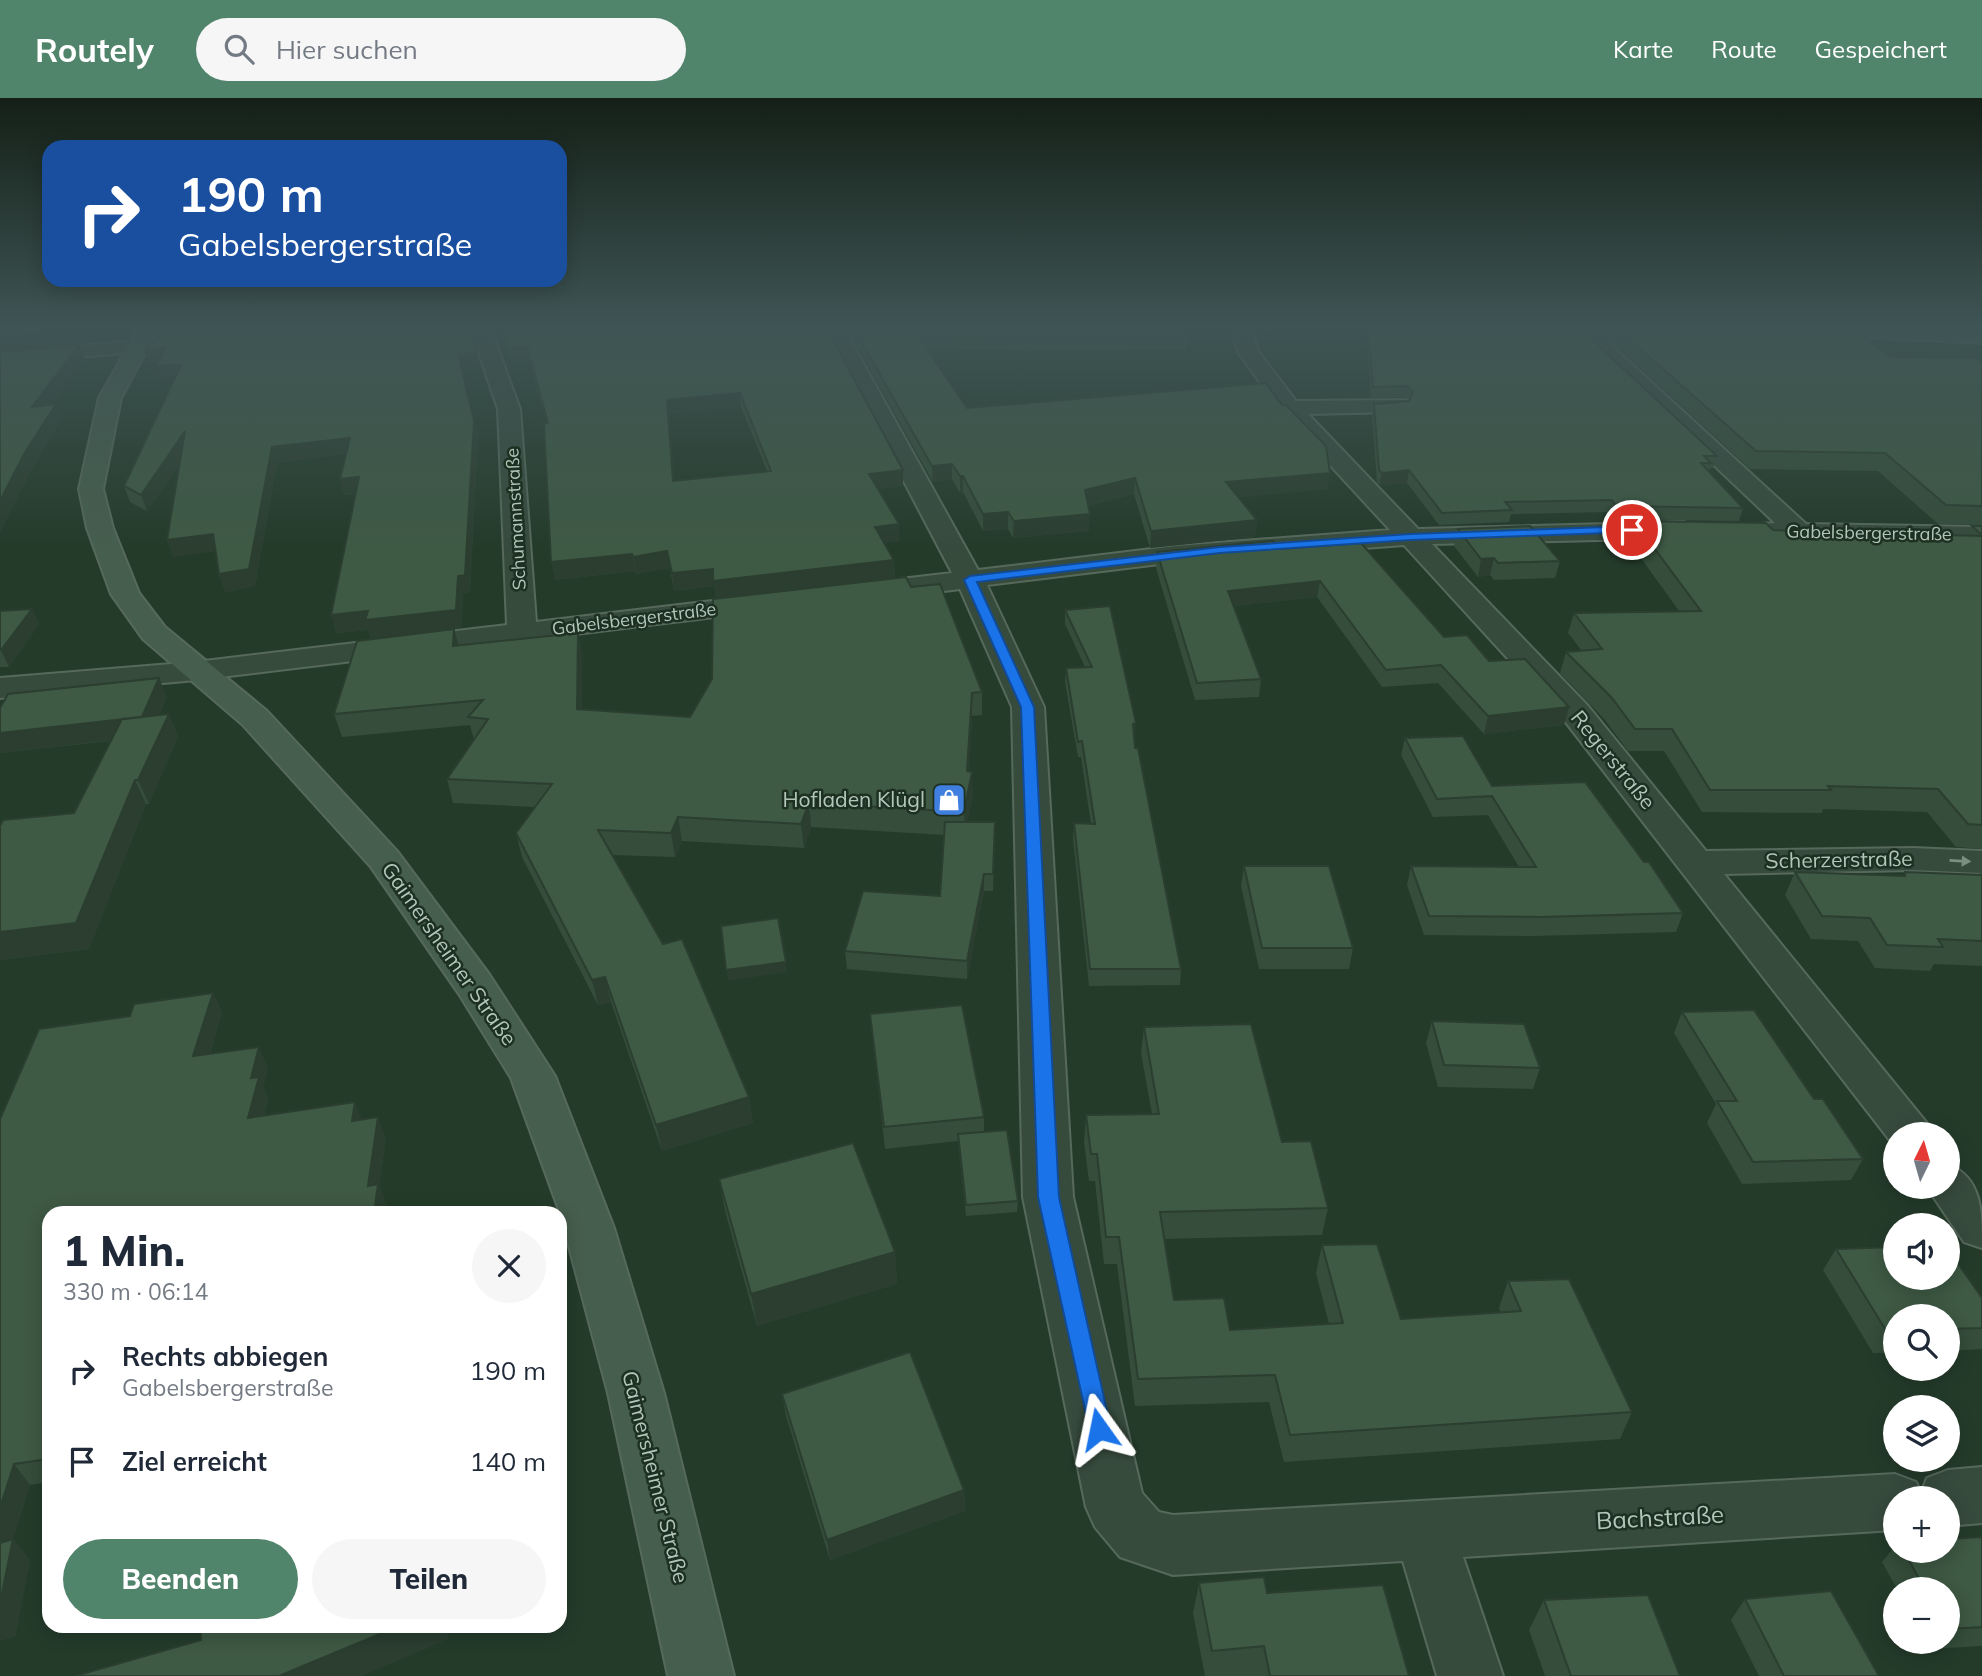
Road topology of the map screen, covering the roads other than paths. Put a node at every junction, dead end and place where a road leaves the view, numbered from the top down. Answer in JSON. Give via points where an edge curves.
{"nodes":[{"id":1,"x":109,"y":401,"type":"edge"},
{"id":2,"x":506,"y":401,"type":"edge"},
{"id":3,"x":873,"y":401,"type":"edge"},
{"id":4,"x":1284,"y":401,"type":"edge"},
{"id":5,"x":1658,"y":401,"type":"edge"},
{"id":6,"x":1398,"y":405,"type":"edge"},
{"id":7,"x":1290,"y":408,"type":"junction"},
{"id":8,"x":1702,"y":530,"type":"edge"},
{"id":9,"x":1729,"y":531,"type":"edge"},
{"id":10,"x":1798,"y":531,"type":"junction"},
{"id":11,"x":1982,"y":534,"type":"edge"},
{"id":12,"x":1410,"y":537,"type":"junction"},
{"id":13,"x":970,"y":580,"type":"junction"},
{"id":14,"x":834,"y":596,"type":"edge"},
{"id":15,"x":794,"y":600,"type":"edge"},
{"id":16,"x":522,"y":632,"type":"junction"},
{"id":17,"x":197,"y":671,"type":"junction"},
{"id":18,"x":0,"y":688,"type":"edge"},
{"id":19,"x":1982,"y":862,"type":"edge"},
{"id":20,"x":1696,"y":863,"type":"junction"},
{"id":21,"x":1900,"y":1122,"type":"edge"},
{"id":22,"x":1982,"y":1495,"type":"edge"},
{"id":23,"x":1960,"y":1497,"type":"edge"},
{"id":24,"x":1883,"y":1503,"type":"edge"},
{"id":25,"x":1424,"y":1531,"type":"junction"},
{"id":26,"x":701,"y":1676,"type":"edge"},
{"id":27,"x":1470,"y":1676,"type":"edge"}],
"edges":[{"from":1,"to":17,"type":"street","name":"Gaimersheimer Straße","via":[[92,489],[100,528],[125,594],[154,633]]},
{"from":2,"to":16,"type":"street","name":"Schumannstraße"},
{"from":3,"to":13,"type":"street"},
{"from":4,"to":7,"type":"street","name":"Regerstraße"},
{"from":5,"to":10,"type":"street"},
{"from":6,"to":7,"type":"street"},
{"from":7,"to":12,"type":"street","name":"Regerstraße"},
{"from":8,"to":12,"type":"street"},
{"from":9,"to":10,"type":"street","name":"Gabelsbergerstraße"},
{"from":10,"to":11,"type":"street","name":"Gabelsbergerstraße"},
{"from":12,"to":13,"type":"street","via":[[1220,550]]},
{"from":12,"to":20,"type":"street","name":"Regerstraße","via":[[1576,713]]},
{"from":13,"to":14,"type":"street"},
{"from":13,"to":25,"type":"street","name":"Bachstraße","via":[[1028,707],[1048,1197],[1116,1507],[1142,1536],[1172,1545]]},
{"from":15,"to":16,"type":"street","name":"Gabelsbergerstraße"},
{"from":16,"to":17,"type":"street","name":"Gabelsbergerstraße"},
{"from":17,"to":18,"type":"street","name":"Gabelsbergerstraße"},
{"from":17,"to":26,"type":"street","name":"Gaimersheimer Straße","via":[[255,718],[384,859],[533,1076],[589,1228],[636,1393]]},
{"from":20,"to":19,"type":"street","name":"Scherzerstraße","one_way":true},
{"from":20,"to":21,"type":"street","name":"Regerstraße"},
{"from":22,"to":23,"type":"street"},
{"from":24,"to":25,"type":"street","name":"Bachstraße"},
{"from":25,"to":27,"type":"street"}]}
